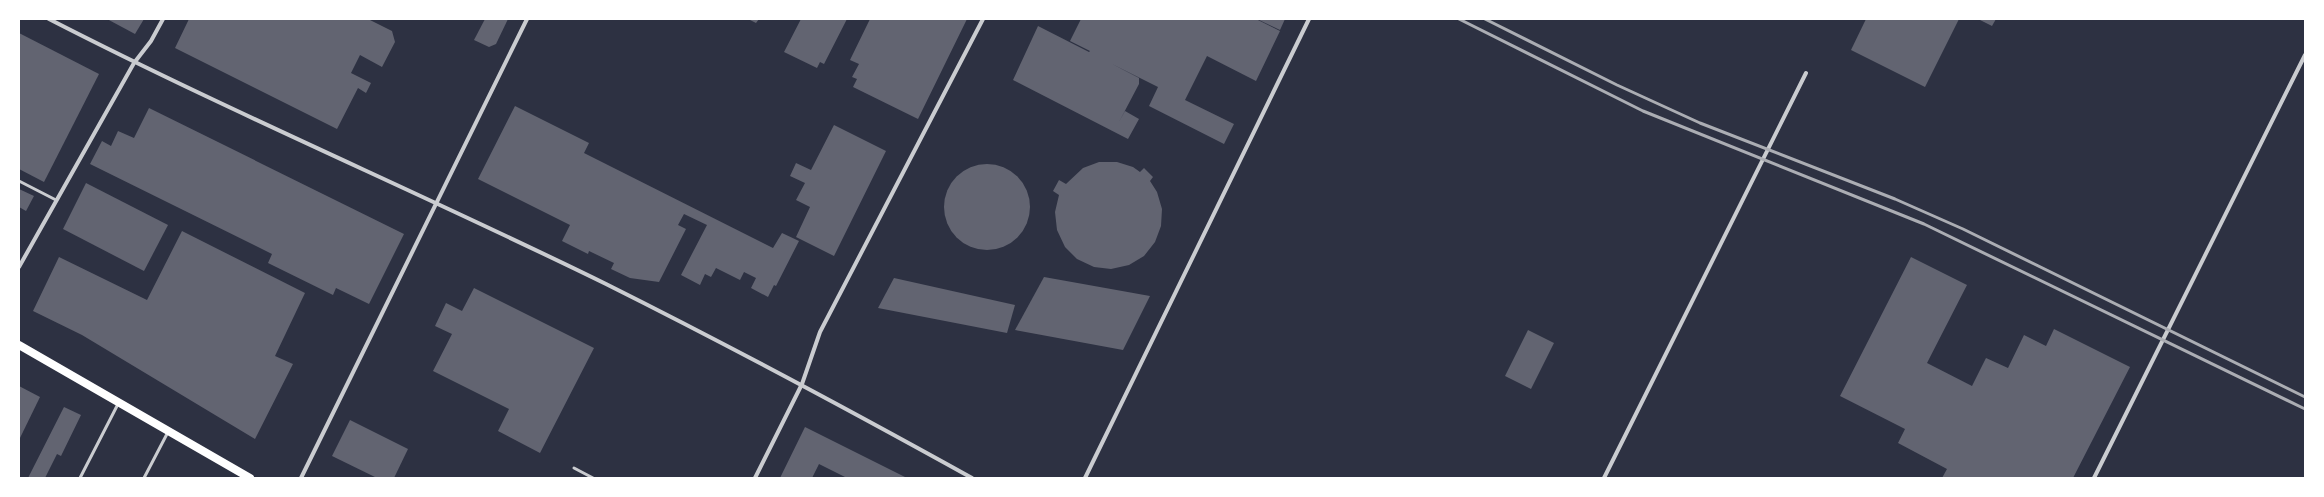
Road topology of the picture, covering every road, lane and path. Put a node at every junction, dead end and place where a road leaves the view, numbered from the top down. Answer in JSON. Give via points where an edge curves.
{"nodes":[{"id":1,"x":49,"y":19,"type":"edge"},
{"id":2,"x":163,"y":19,"type":"edge"},
{"id":3,"x":527,"y":19,"type":"edge"},
{"id":4,"x":983,"y":19,"type":"edge"},
{"id":5,"x":1309,"y":19,"type":"edge"},
{"id":6,"x":2305,"y":55,"type":"edge"},
{"id":7,"x":134,"y":63,"type":"junction"},
{"id":8,"x":1806,"y":73,"type":"dead end"},
{"id":9,"x":19,"y":181,"type":"edge"},
{"id":10,"x":56,"y":200,"type":"junction"},
{"id":11,"x":435,"y":204,"type":"junction"},
{"id":12,"x":19,"y":267,"type":"edge"},
{"id":13,"x":19,"y":345,"type":"edge"},
{"id":14,"x":802,"y":384,"type":"junction"},
{"id":15,"x":119,"y":402,"type":"junction"},
{"id":16,"x":168,"y":431,"type":"junction"},
{"id":17,"x":574,"y":468,"type":"dead end"},
{"id":18,"x":80,"y":478,"type":"edge"},
{"id":19,"x":144,"y":478,"type":"edge"},
{"id":20,"x":250,"y":478,"type":"edge"},
{"id":21,"x":301,"y":478,"type":"edge"},
{"id":22,"x":593,"y":478,"type":"edge"},
{"id":23,"x":755,"y":478,"type":"edge"},
{"id":24,"x":972,"y":478,"type":"edge"},
{"id":25,"x":1085,"y":478,"type":"edge"},
{"id":26,"x":1604,"y":478,"type":"edge"},
{"id":27,"x":2094,"y":478,"type":"edge"}],
"edges":[{"from":1,"to":7,"type":"street"},
{"from":2,"to":7,"type":"street","via":[[151,42]]},
{"from":3,"to":11,"type":"street"},
{"from":4,"to":14,"type":"street","via":[[820,332]]},
{"from":5,"to":25,"type":"street"},
{"from":6,"to":27,"type":"street"},
{"from":7,"to":10,"type":"street"},
{"from":7,"to":11,"type":"street"},
{"from":8,"to":26,"type":"street"},
{"from":9,"to":10,"type":"lane"},
{"from":10,"to":12,"type":"street"},
{"from":11,"to":14,"type":"street","via":[[605,284]]},
{"from":11,"to":21,"type":"street"},
{"from":13,"to":15,"type":"main road"},
{"from":14,"to":23,"type":"street"},
{"from":14,"to":24,"type":"street"},
{"from":15,"to":16,"type":"main road"},
{"from":15,"to":18,"type":"lane"},
{"from":16,"to":19,"type":"lane"},
{"from":16,"to":20,"type":"main road"},
{"from":17,"to":22,"type":"lane"}]}
